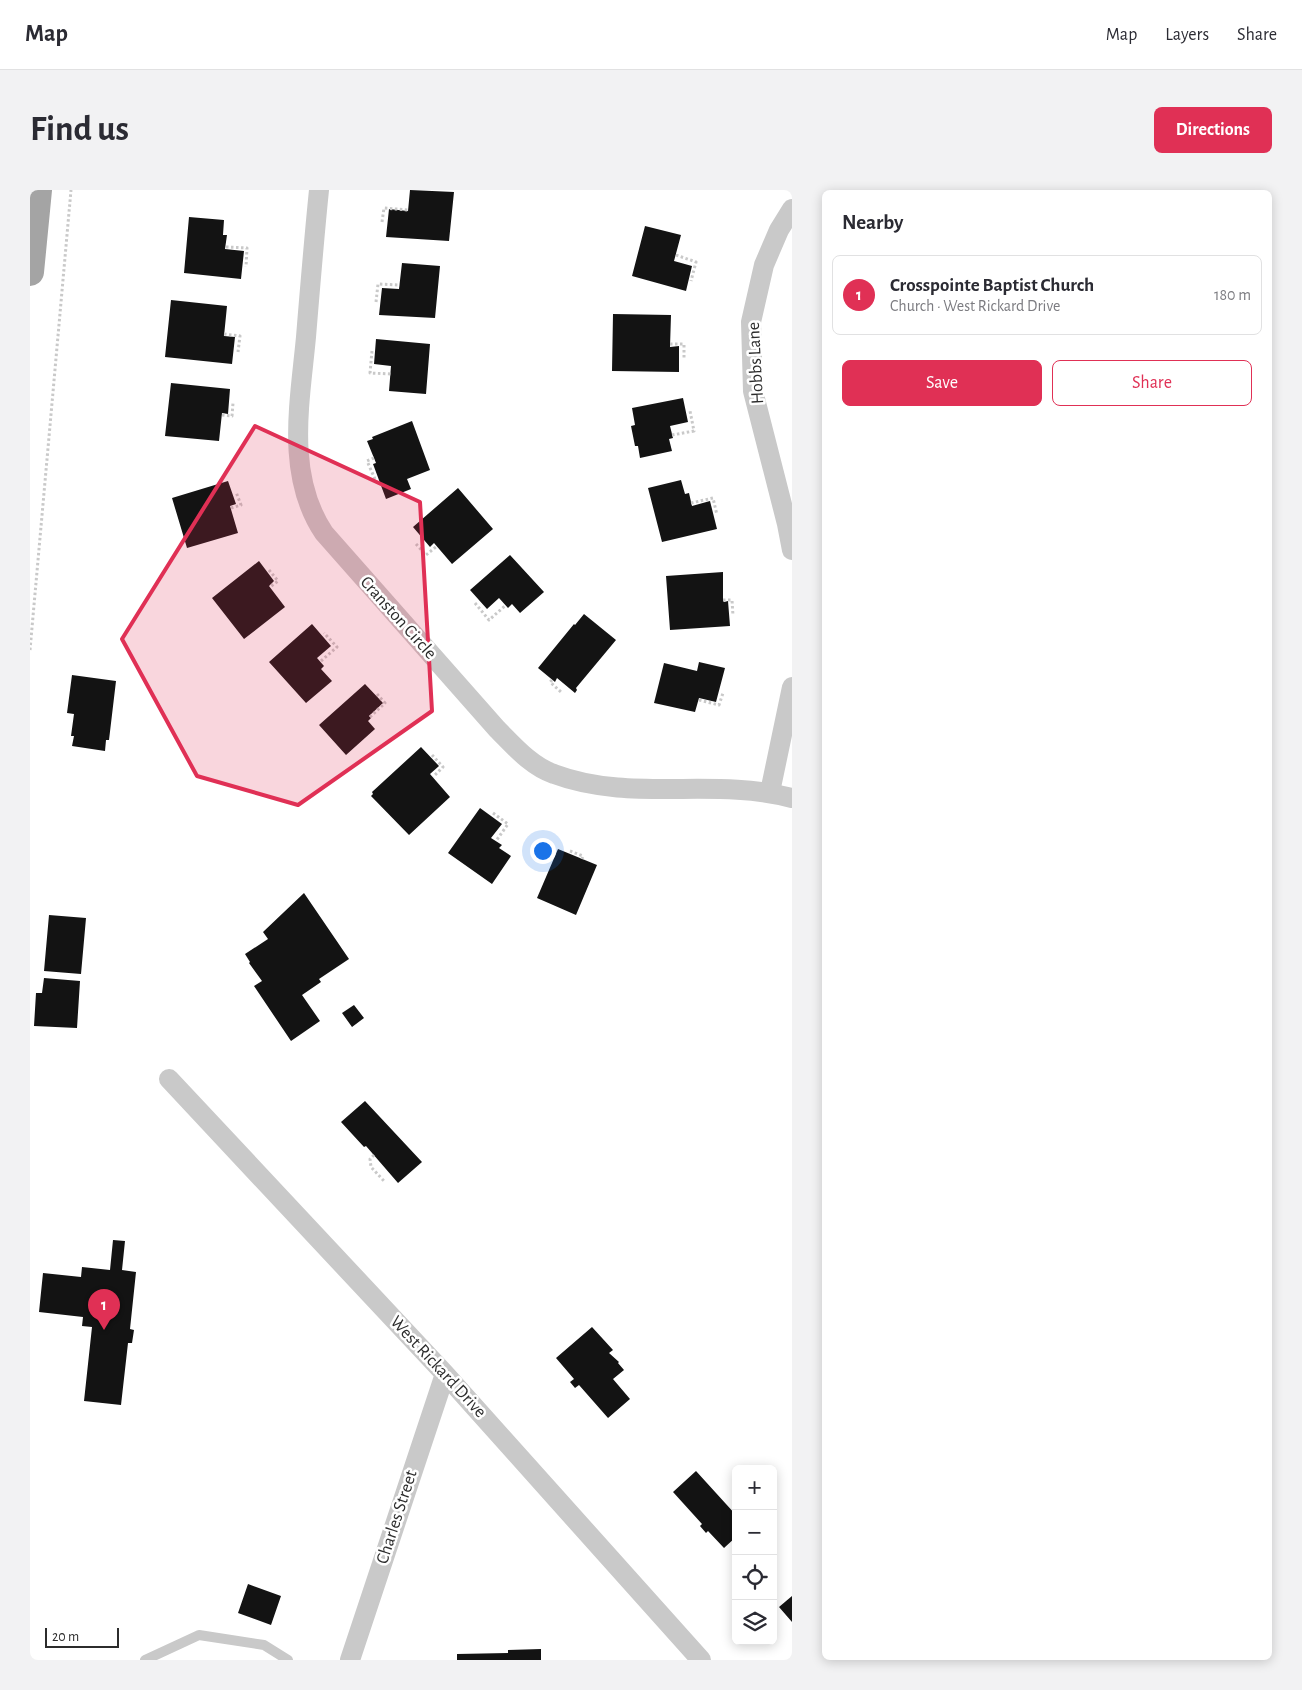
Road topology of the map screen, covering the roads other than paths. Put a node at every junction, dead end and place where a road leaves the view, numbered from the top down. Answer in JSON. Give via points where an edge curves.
{"nodes":[{"id":1,"x":38,"y":190,"type":"edge"},
{"id":2,"x":319,"y":190,"type":"edge"},
{"id":3,"x":792,"y":209,"type":"edge"},
{"id":4,"x":30,"y":272,"type":"edge"},
{"id":5,"x":792,"y":550,"type":"edge"},
{"id":6,"x":792,"y":687,"type":"edge"},
{"id":7,"x":770,"y":792,"type":"junction"},
{"id":8,"x":792,"y":798,"type":"edge"},
{"id":9,"x":169,"y":1079,"type":"dead end"},
{"id":10,"x":445,"y":1374,"type":"junction"},
{"id":11,"x":145,"y":1660,"type":"edge"},
{"id":12,"x":288,"y":1660,"type":"edge"},
{"id":13,"x":350,"y":1660,"type":"edge"},
{"id":14,"x":701,"y":1660,"type":"edge"}],
"edges":[{"from":1,"to":4,"type":"main road"},
{"from":2,"to":7,"type":"street","name":"Cranston Circle","via":[[297,433],[302,484],[324,533],[498,730],[526,757],[553,774],[600,787]]},
{"from":3,"to":5,"type":"street","name":"Hobbs Lane","via":[[764,264],[750,322],[753,391]]},
{"from":6,"to":7,"type":"street"},
{"from":7,"to":8,"type":"street","name":"Cranston Circle"},
{"from":9,"to":10,"type":"street","name":"West Rickard Drive"},
{"from":10,"to":13,"type":"street","name":"Charles Street"},
{"from":10,"to":14,"type":"street","name":"West Rickard Drive"},
{"from":11,"to":12,"type":"lane","via":[[199,1635],[264,1645]]}]}
